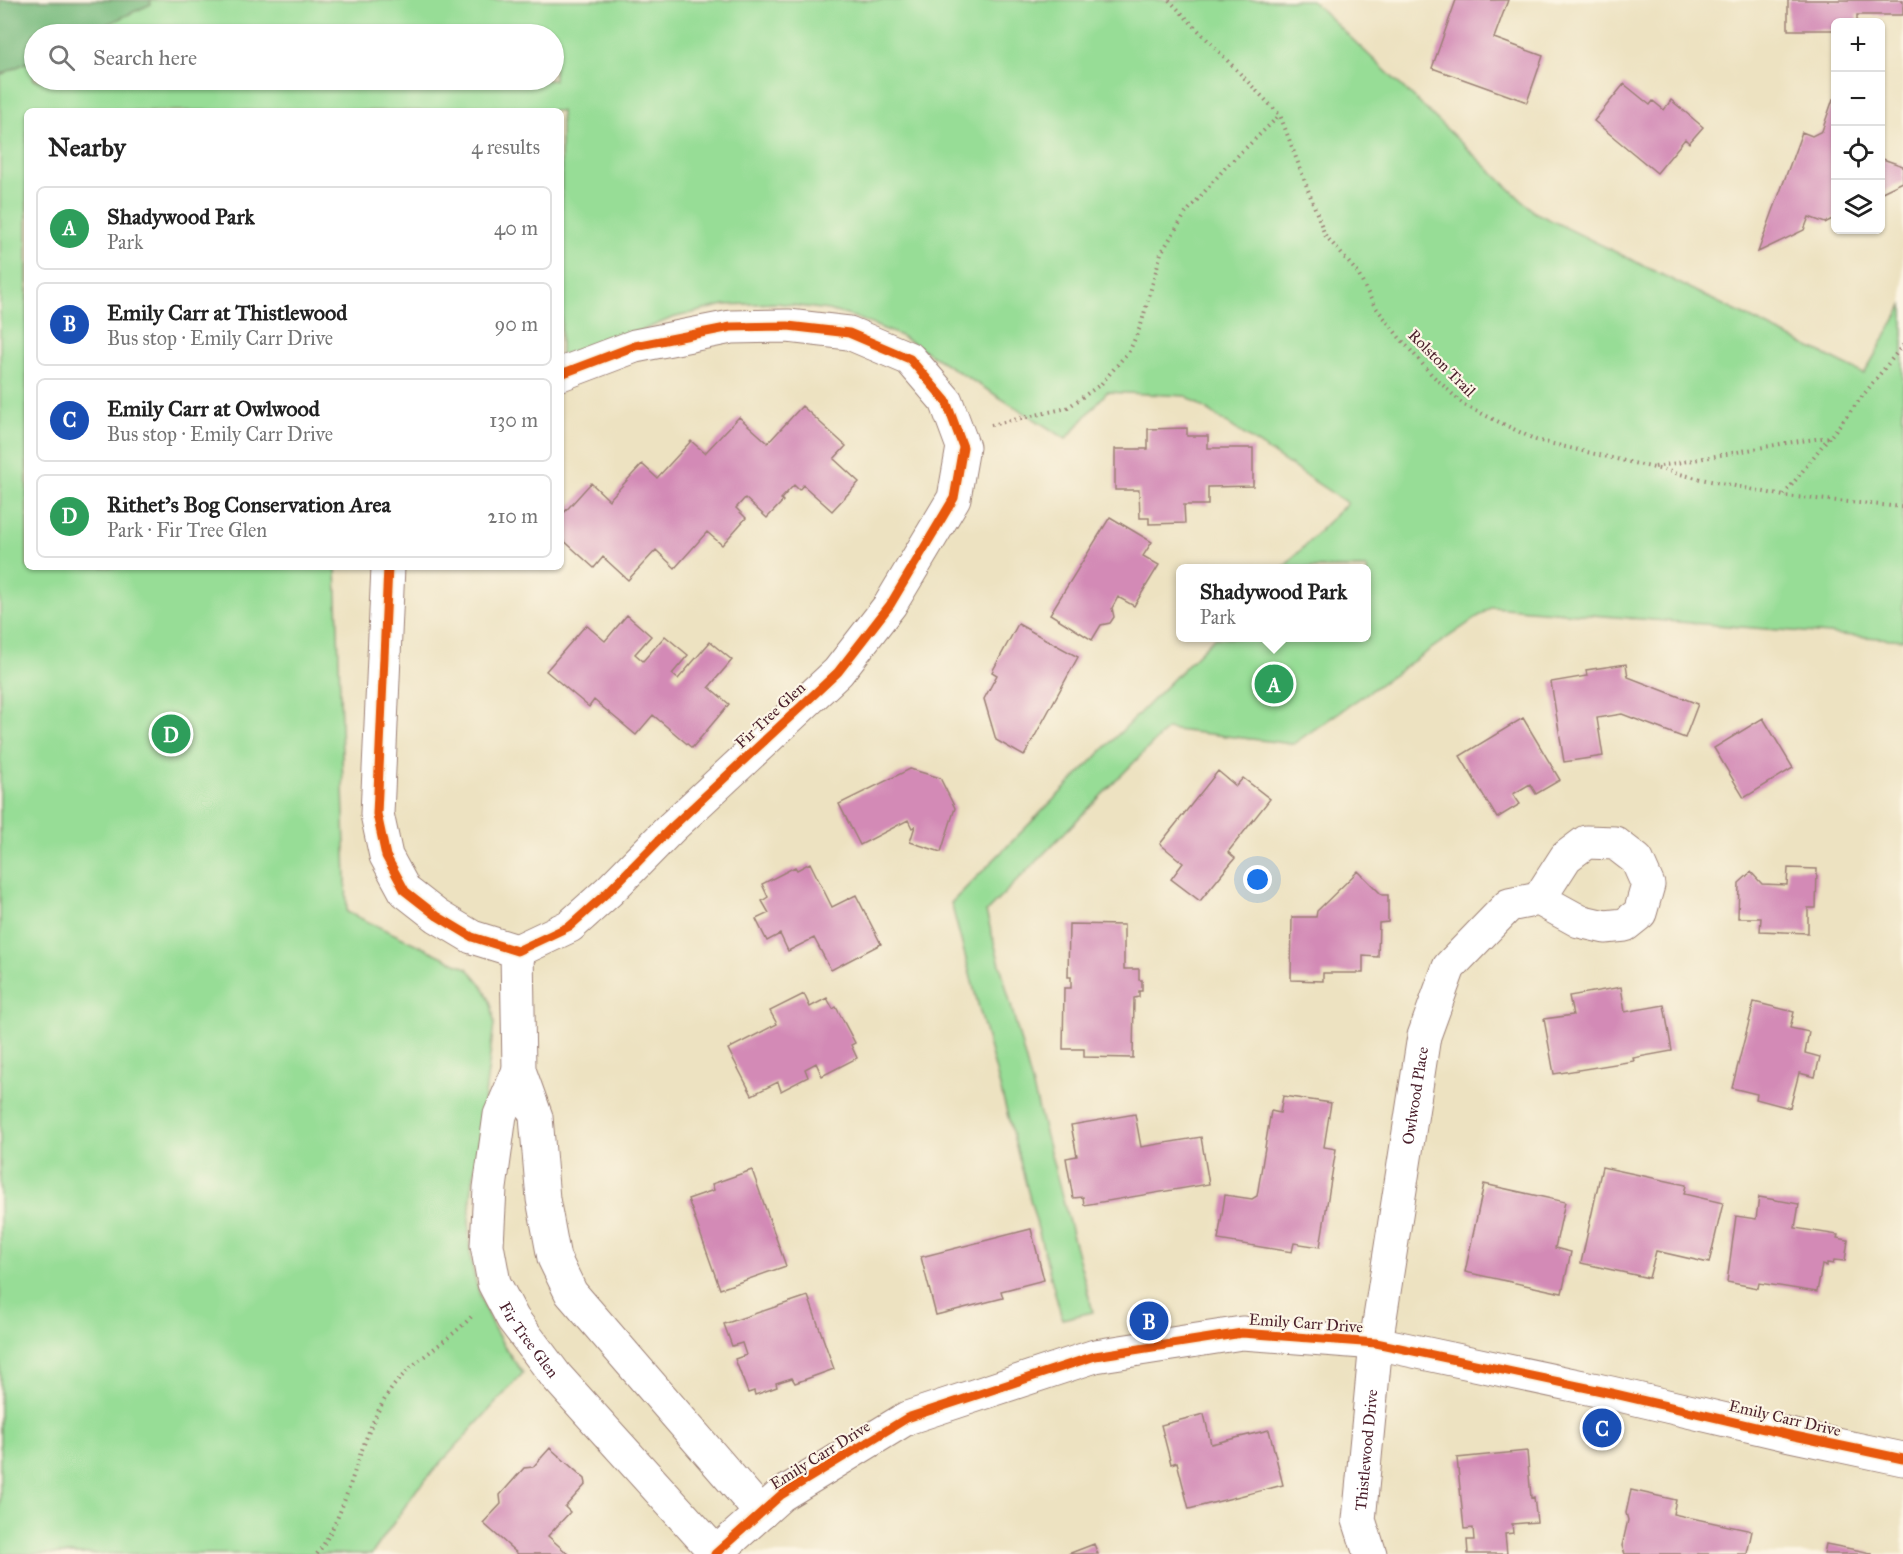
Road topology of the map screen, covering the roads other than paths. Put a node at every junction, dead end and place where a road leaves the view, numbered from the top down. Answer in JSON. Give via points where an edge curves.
{"nodes":[{"id":1,"x":564,"y":373,"type":"edge"},
{"id":2,"x":388,"y":570,"type":"edge"},
{"id":3,"x":1539,"y":899,"type":"dead end"},
{"id":4,"x":517,"y":951,"type":"junction"},
{"id":5,"x":519,"y":1070,"type":"junction"},
{"id":6,"x":1376,"y":1343,"type":"junction"},
{"id":7,"x":1903,"y":1459,"type":"edge"},
{"id":8,"x":761,"y":1513,"type":"junction"},
{"id":9,"x":715,"y":1554,"type":"edge"},
{"id":10,"x":1370,"y":1554,"type":"edge"}],
"edges":[{"from":1,"to":4,"type":"street","name":"Fir Tree Glen","via":[[634,346],[731,327],[788,326],[849,333],[910,358],[946,401],[963,447],[954,498],[890,605],[838,672],[570,926]]},
{"from":2,"to":4,"type":"street","via":[[377,814],[386,856],[405,891],[437,916],[472,937]]},
{"from":3,"to":6,"type":"street","name":"Owlwood Place","via":[[1509,905],[1449,967],[1424,1036]]},
{"from":4,"to":5,"type":"street","name":"Fir Tree Glen"},
{"from":5,"to":8,"type":"street","name":"Fir Tree Glen","via":[[536,1117],[543,1199],[554,1258],[571,1293]]},
{"from":5,"to":9,"type":"street","name":"Fir Tree Glen","via":[[500,1116],[490,1188],[487,1245],[494,1283],[513,1319],[556,1376]]},
{"from":6,"to":7,"type":"street","name":"Emily Carr Drive"},
{"from":6,"to":8,"type":"street","name":"Emily Carr Drive","via":[[1242,1333],[1095,1356],[907,1418],[781,1495]]},
{"from":6,"to":10,"type":"street","name":"Thistlewood Drive","via":[[1359,1520]]},
{"from":8,"to":9,"type":"street","name":"Emily Carr Drive"}]}
